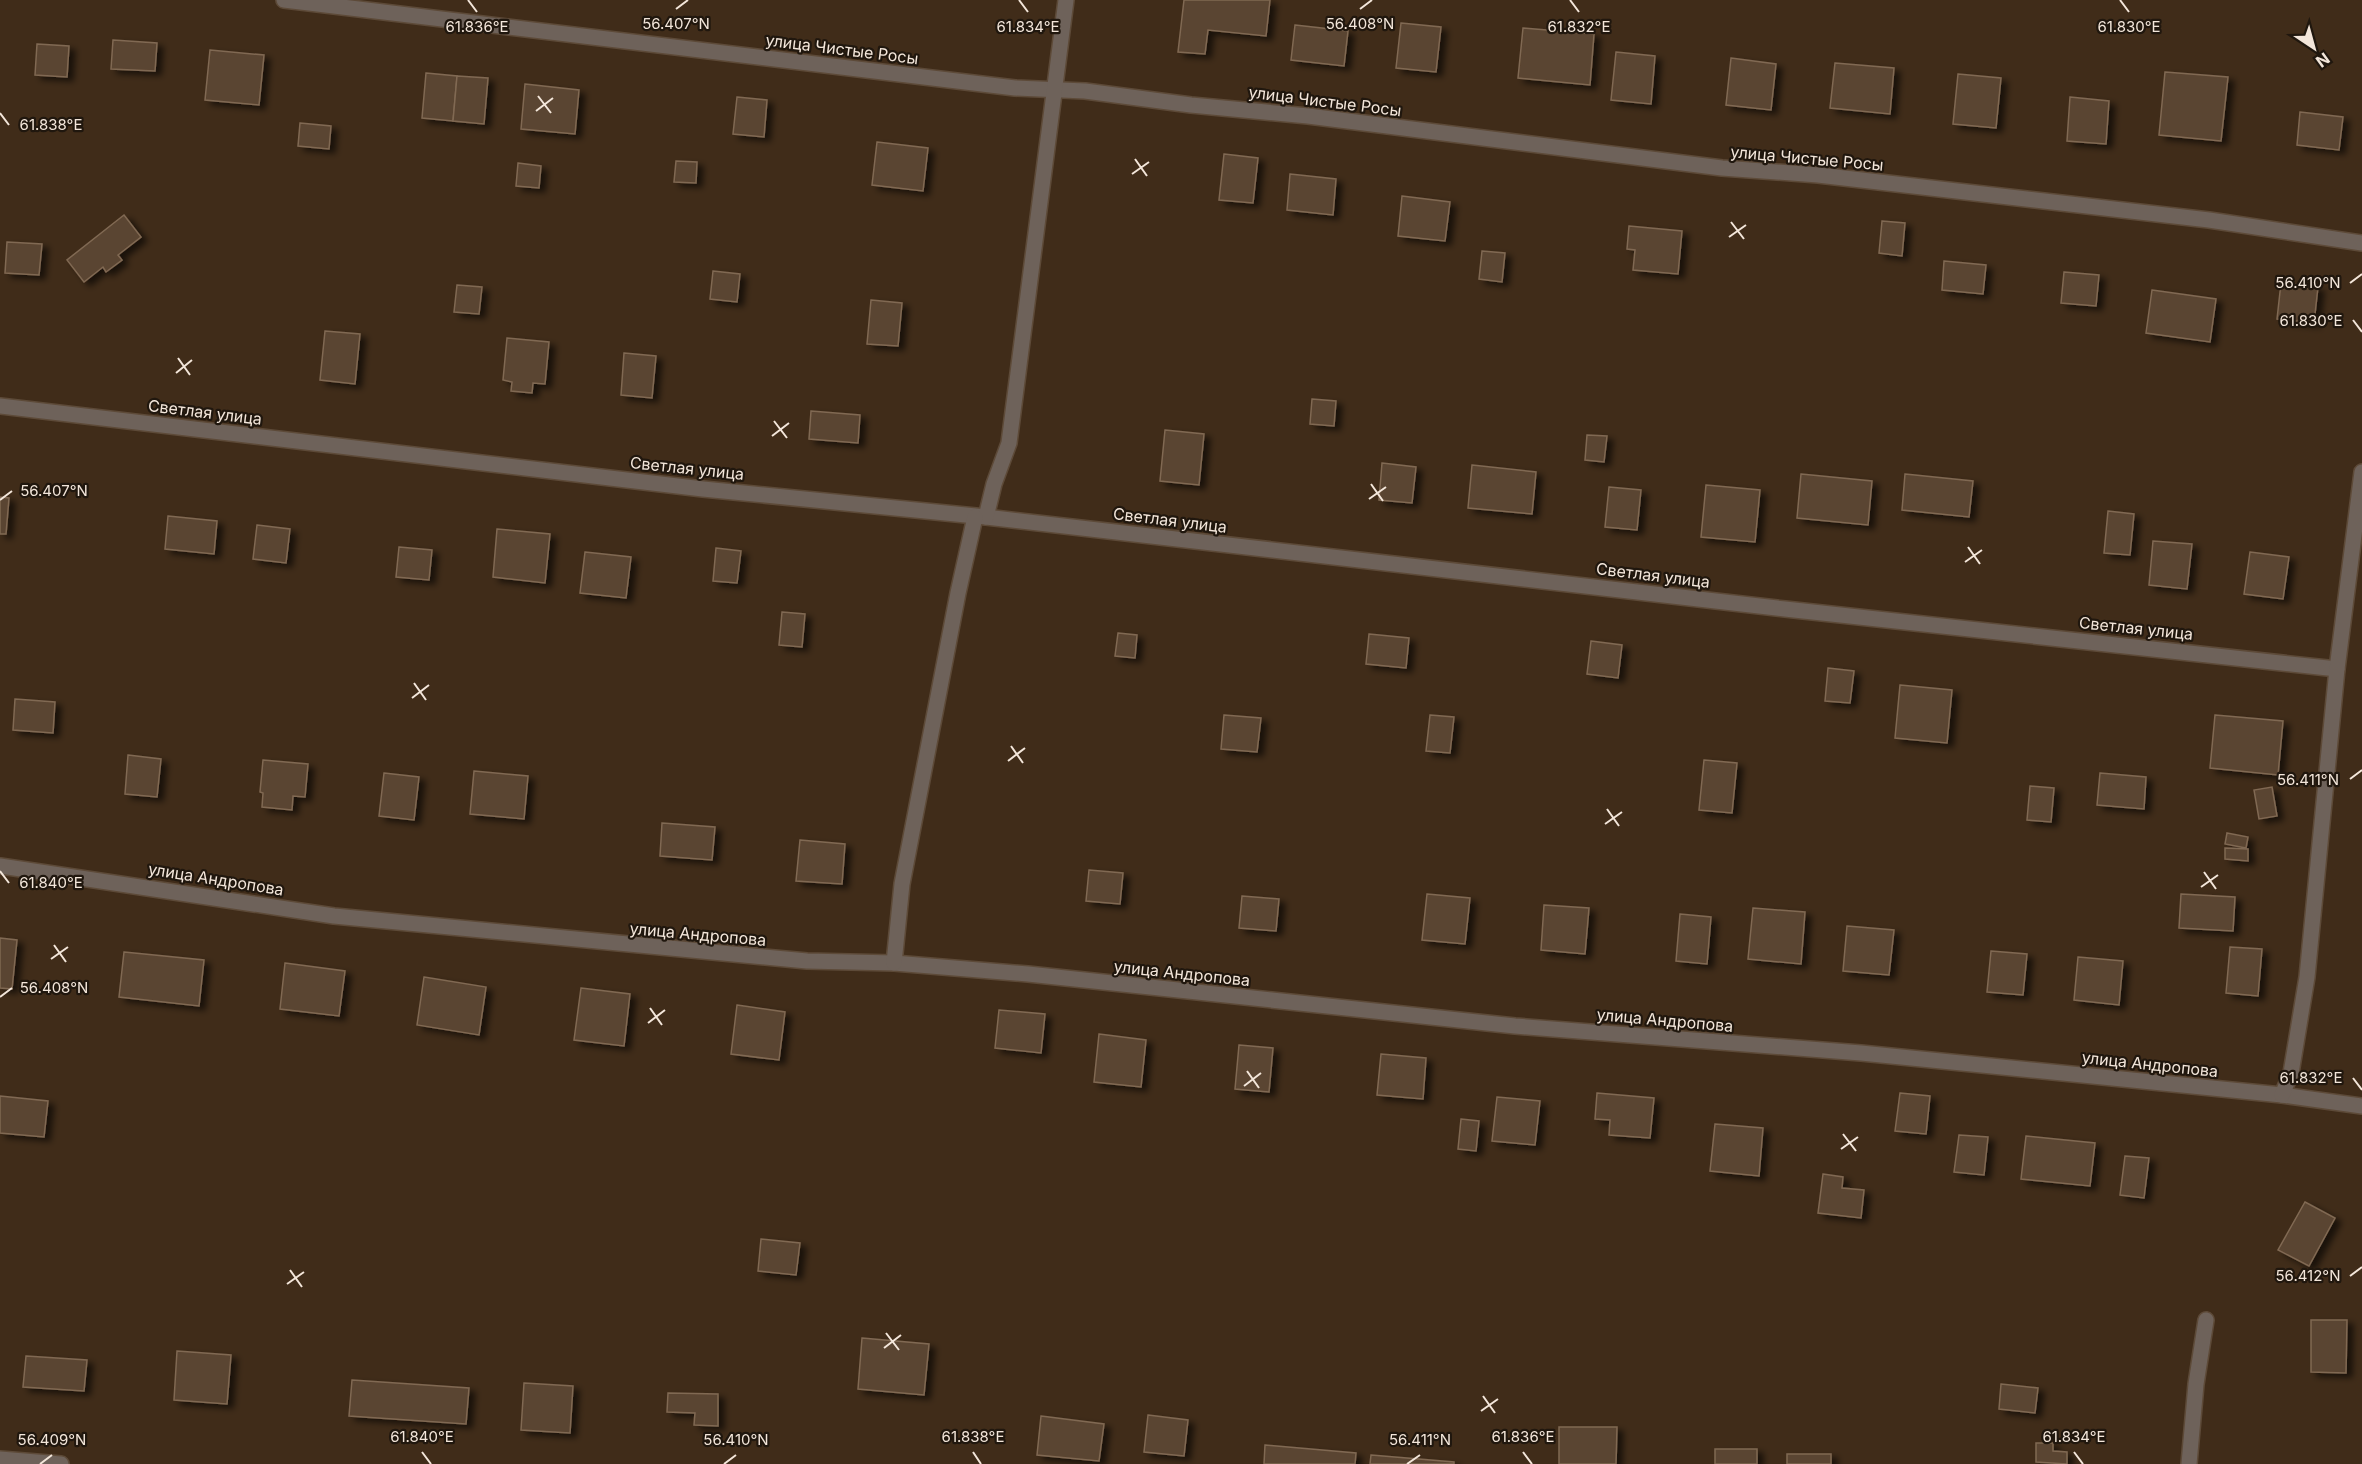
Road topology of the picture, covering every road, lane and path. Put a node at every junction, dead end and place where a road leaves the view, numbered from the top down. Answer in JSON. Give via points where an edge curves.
{"nodes":[{"id":1,"x":284,"y":0,"type":"edge"},
{"id":2,"x":1066,"y":0,"type":"edge"},
{"id":3,"x":1054,"y":90,"type":"junction"},
{"id":4,"x":2362,"y":243,"type":"edge"},
{"id":5,"x":0,"y":406,"type":"edge"},
{"id":6,"x":2362,"y":472,"type":"edge"},
{"id":7,"x":980,"y":517,"type":"junction"},
{"id":8,"x":2337,"y":669,"type":"junction"},
{"id":9,"x":0,"y":866,"type":"edge"},
{"id":10,"x":894,"y":963,"type":"junction"},
{"id":11,"x":2282,"y":1095,"type":"junction"},
{"id":12,"x":2362,"y":1106,"type":"edge"},
{"id":13,"x":2206,"y":1320,"type":"dead end"},
{"id":14,"x":0,"y":1459,"type":"edge"},
{"id":15,"x":61,"y":1464,"type":"edge"},
{"id":16,"x":2188,"y":1464,"type":"edge"}],
"edges":[{"from":1,"to":3,"type":"street","name":"улица Чистые Росы"},
{"from":2,"to":3,"type":"street"},
{"from":3,"to":4,"type":"street","name":"улица Чистые Росы","via":[[1129,95],[1711,167],[1818,175],[2209,220]]},
{"from":3,"to":7,"type":"street","via":[[1009,443]]},
{"from":5,"to":7,"type":"street","name":"Светлая улица","via":[[703,489]]},
{"from":6,"to":8,"type":"street"},
{"from":7,"to":8,"type":"street","name":"Светлая улица"},
{"from":7,"to":10,"type":"street","via":[[958,593],[904,873]]},
{"from":8,"to":11,"type":"street","via":[[2307,977],[2291,1073]]},
{"from":9,"to":10,"type":"street","name":"улица Андропова","via":[[334,916],[807,962]]},
{"from":10,"to":11,"type":"street","name":"улица Андропова","via":[[1503,1025],[1861,1053]]},
{"from":11,"to":12,"type":"street","name":"улица Андропова"},
{"from":13,"to":16,"type":"street"},
{"from":14,"to":15,"type":"street"}]}
